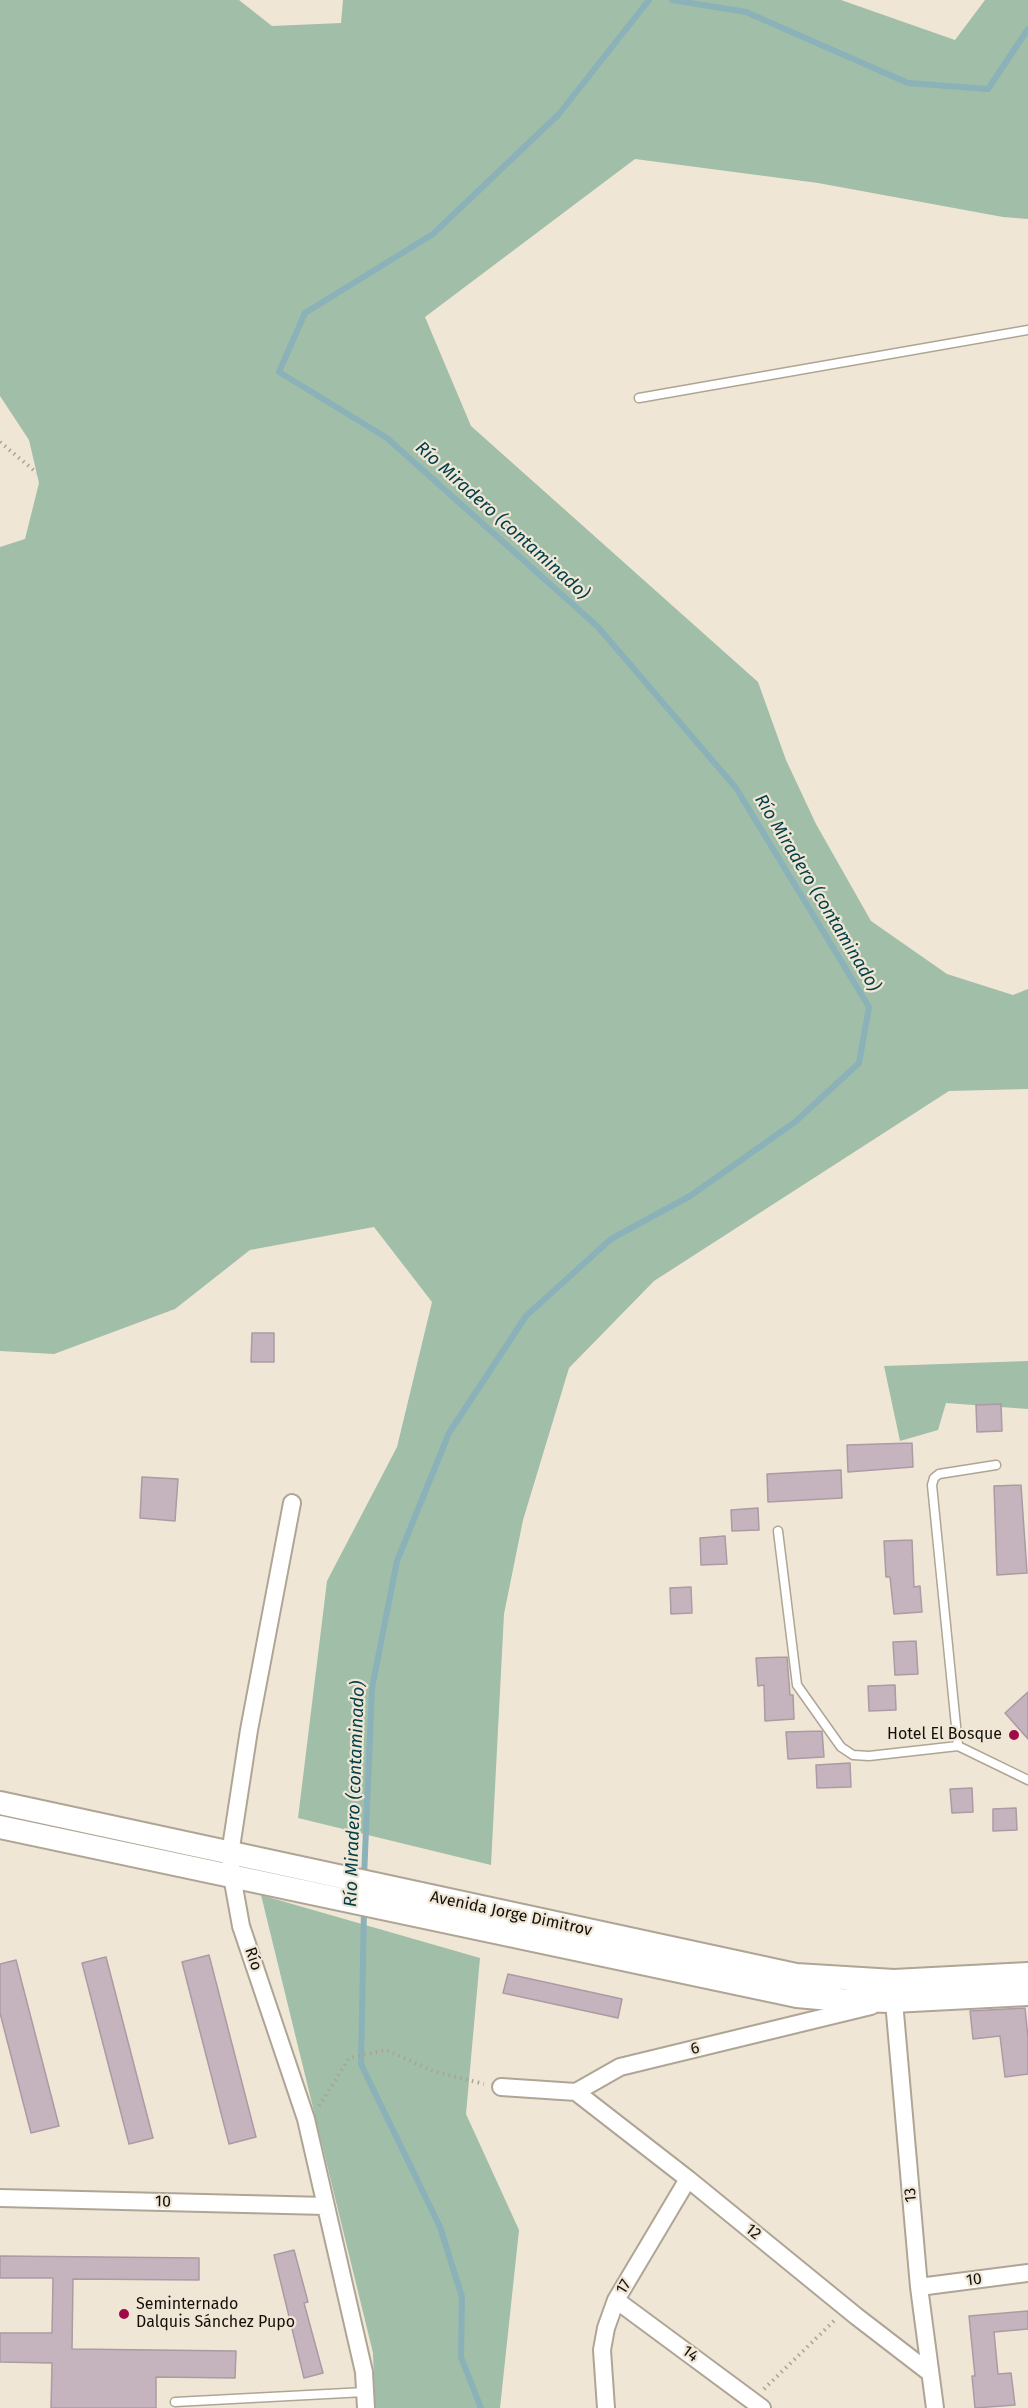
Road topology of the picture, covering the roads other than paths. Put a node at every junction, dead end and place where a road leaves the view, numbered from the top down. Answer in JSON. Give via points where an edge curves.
{"nodes":[{"id":1,"x":1028,"y":330,"type":"edge"},
{"id":2,"x":639,"y":398,"type":"dead end"},
{"id":3,"x":996,"y":1465,"type":"dead end"},
{"id":4,"x":292,"y":1503,"type":"dead end"},
{"id":5,"x":778,"y":1531,"type":"dead end"},
{"id":6,"x":958,"y":1746,"type":"junction"},
{"id":7,"x":1028,"y":1780,"type":"edge"},
{"id":8,"x":0,"y":1803,"type":"edge"},
{"id":9,"x":0,"y":1827,"type":"edge"},
{"id":10,"x":231,"y":1865,"type":"junction"},
{"id":11,"x":1028,"y":1974,"type":"edge"},
{"id":12,"x":893,"y":1991,"type":"junction"},
{"id":13,"x":1028,"y":1994,"type":"edge"},
{"id":14,"x":501,"y":2087,"type":"road end"},
{"id":15,"x":576,"y":2092,"type":"junction"},
{"id":16,"x":688,"y":2179,"type":"junction"},
{"id":17,"x":0,"y":2198,"type":"edge"},
{"id":18,"x":326,"y":2206,"type":"junction"},
{"id":19,"x":1028,"y":2273,"type":"edge"},
{"id":20,"x":919,"y":2287,"type":"junction"},
{"id":21,"x":616,"y":2300,"type":"junction"},
{"id":22,"x":930,"y":2373,"type":"junction"},
{"id":23,"x":365,"y":2400,"type":"edge"},
{"id":24,"x":176,"y":2402,"type":"dead end"},
{"id":25,"x":757,"y":2404,"type":"edge"},
{"id":26,"x":606,"y":2408,"type":"edge"},
{"id":27,"x":935,"y":2408,"type":"edge"}],
"edges":[{"from":1,"to":2,"type":"lane"},
{"from":3,"to":6,"type":"lane","via":[[939,1474],[932,1485]]},
{"from":4,"to":10,"type":"street","name":"Río","via":[[249,1730]]},
{"from":5,"to":6,"type":"lane","via":[[797,1685],[841,1747],[853,1755],[869,1756]]},
{"from":6,"to":7,"type":"lane"},
{"from":8,"to":10,"type":"main road","name":"Avenida Jorge Dimitrov"},
{"from":9,"to":10,"type":"main road","name":"Avenida Jorge Dimitrov"},
{"from":10,"to":12,"type":"main road","name":"Avenida Jorge Dimitrov","via":[[410,1903],[797,1996],[841,2000]]},
{"from":10,"to":18,"type":"street","name":"Río","via":[[241,1926],[306,2119]]},
{"from":11,"to":12,"type":"main road","name":"Avenida Jorge Dimitrov"},
{"from":12,"to":13,"type":"main road","name":"Avenida Jorge Dimitrov"},
{"from":12,"to":15,"type":"street","name":"6","via":[[620,2067]]},
{"from":12,"to":20,"type":"street","name":"13"},
{"from":14,"to":15,"type":"street"},
{"from":15,"to":16,"type":"street","name":"12"},
{"from":16,"to":21,"type":"street","name":"17"},
{"from":16,"to":22,"type":"street","name":"12"},
{"from":17,"to":18,"type":"street","name":"10"},
{"from":18,"to":23,"type":"street","name":"Río","via":[[364,2372]]},
{"from":19,"to":20,"type":"street","name":"10"},
{"from":20,"to":22,"type":"street","name":"13"},
{"from":21,"to":25,"type":"street","name":"14"},
{"from":21,"to":26,"type":"street","name":"17","via":[[603,2338]]},
{"from":22,"to":27,"type":"street","name":"13"},
{"from":23,"to":24,"type":"lane"}]}
